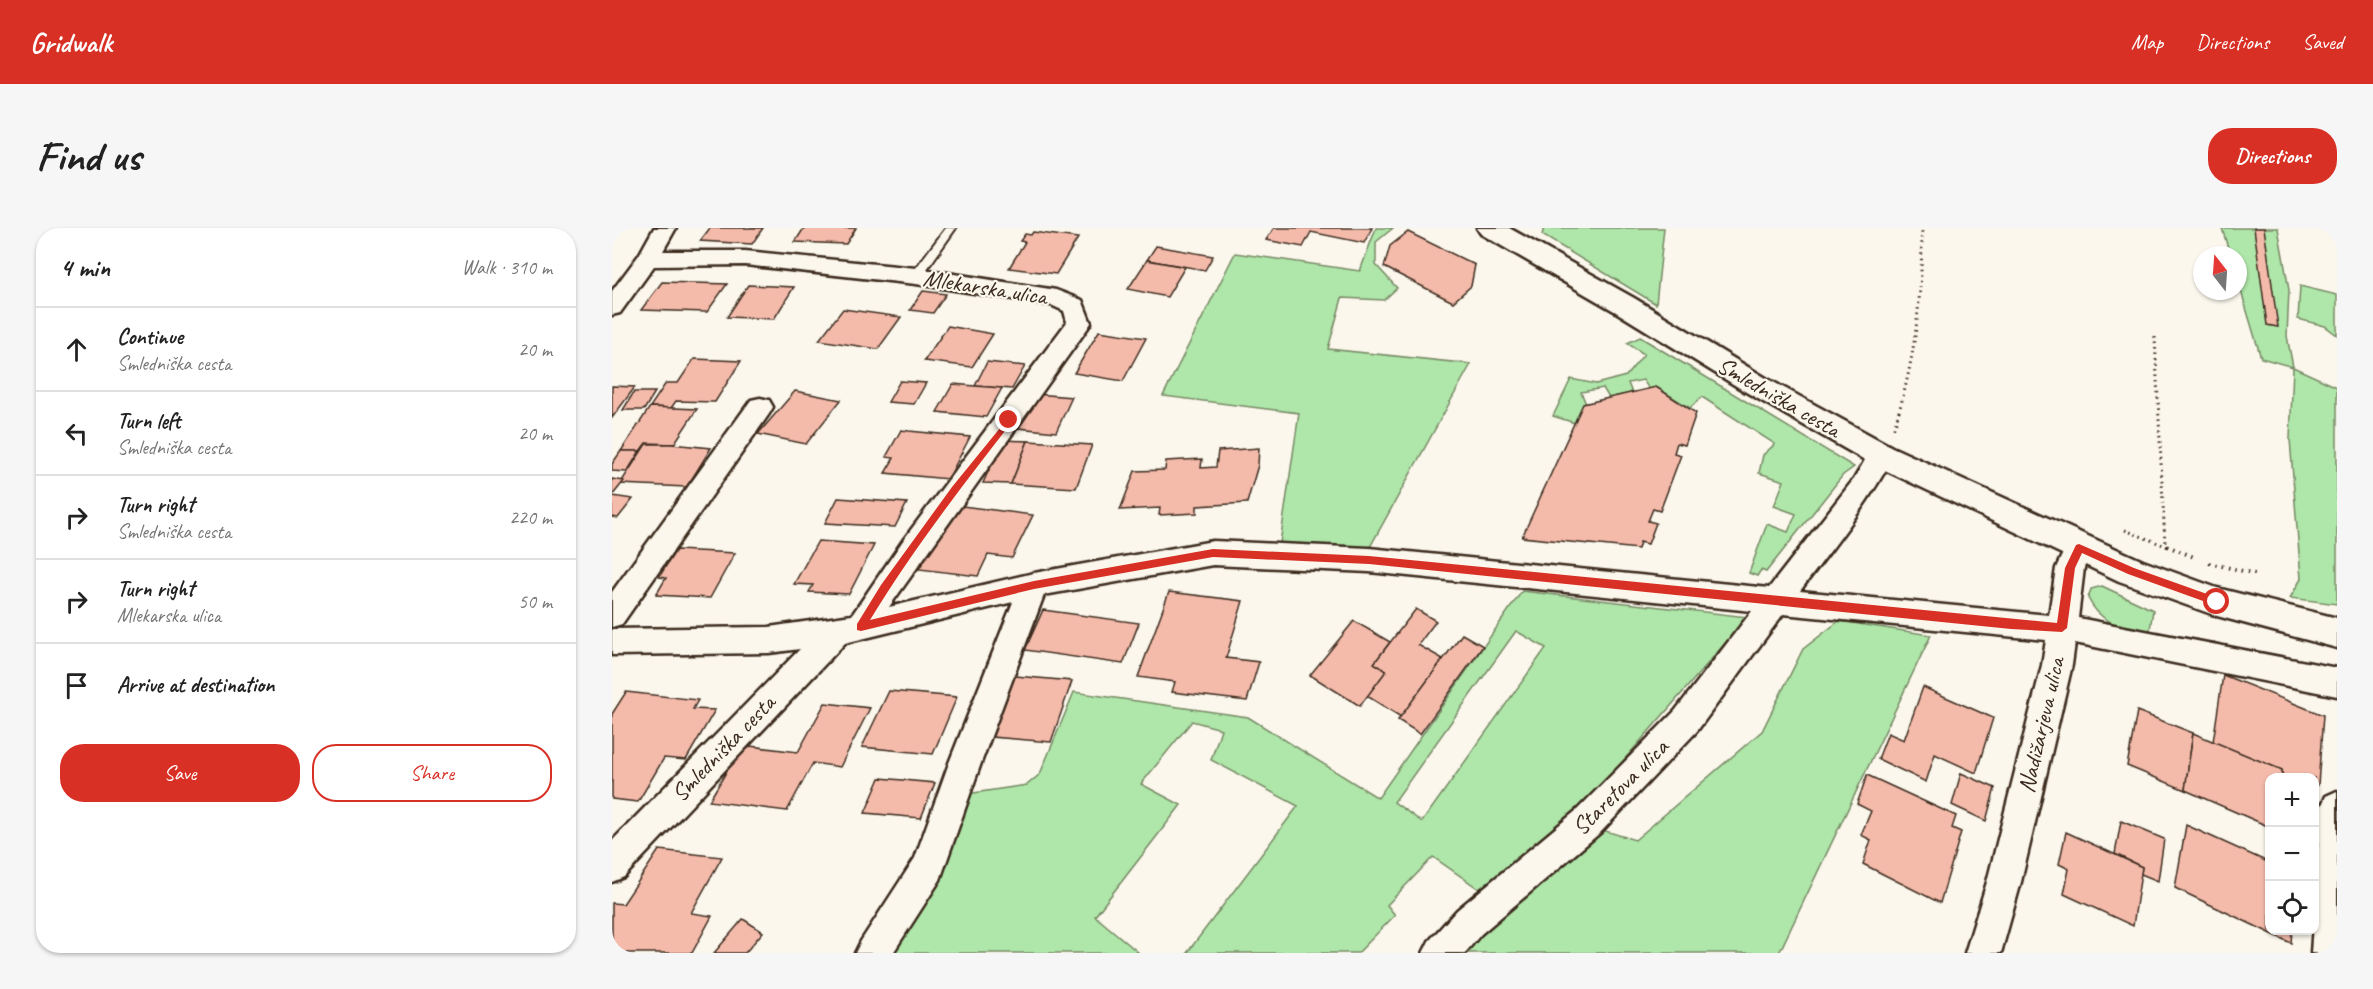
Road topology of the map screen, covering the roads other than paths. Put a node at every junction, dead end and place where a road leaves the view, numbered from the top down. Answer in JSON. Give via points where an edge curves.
{"nodes":[{"id":1,"x":665,"y":228,"type":"edge"},
{"id":2,"x":951,"y":228,"type":"edge"},
{"id":3,"x":1490,"y":228,"type":"edge"},
{"id":4,"x":648,"y":259,"type":"junction"},
{"id":5,"x":916,"y":276,"type":"junction"},
{"id":6,"x":612,"y":307,"type":"edge"},
{"id":7,"x":760,"y":407,"type":"dead end"},
{"id":8,"x":1881,"y":455,"type":"junction"},
{"id":9,"x":2079,"y":548,"type":"junction"},
{"id":10,"x":1034,"y":585,"type":"junction"},
{"id":11,"x":1776,"y":601,"type":"junction"},
{"id":12,"x":612,"y":615,"type":"edge"},
{"id":13,"x":2062,"y":628,"type":"junction"},
{"id":14,"x":848,"y":630,"type":"junction"},
{"id":15,"x":2337,"y":633,"type":"edge"},
{"id":16,"x":612,"y":642,"type":"edge"},
{"id":17,"x":2337,"y":682,"type":"edge"},
{"id":18,"x":2337,"y":807,"type":"edge"},
{"id":19,"x":612,"y":865,"type":"edge"},
{"id":20,"x":873,"y":953,"type":"edge"},
{"id":21,"x":1442,"y":953,"type":"edge"},
{"id":22,"x":1983,"y":953,"type":"edge"},
{"id":23,"x":2330,"y":953,"type":"edge"}],
"edges":[{"from":1,"to":4,"type":"street"},
{"from":2,"to":5,"type":"lane"},
{"from":3,"to":8,"type":"street","name":"Smledniška cesta"},
{"from":4,"to":5,"type":"street","name":"Mlekarska ulica","via":[[745,258]]},
{"from":4,"to":6,"type":"street"},
{"from":5,"to":14,"type":"street","name":"Mlekarska ulica","via":[[1056,298],[1074,306],[1079,323],[884,588]]},
{"from":7,"to":12,"type":"street"},
{"from":8,"to":9,"type":"street","name":"Smledniška cesta"},
{"from":8,"to":11,"type":"street","name":"Staretova ulica","via":[[1863,486]]},
{"from":9,"to":13,"type":"street","via":[[2070,568]]},
{"from":9,"to":15,"type":"street","name":"Smledniška cesta","via":[[2217,602]]},
{"from":10,"to":11,"type":"street","via":[[1213,553],[1369,560]]},
{"from":10,"to":14,"type":"street"},
{"from":10,"to":20,"type":"street","via":[[928,868]]},
{"from":11,"to":13,"type":"street"},
{"from":11,"to":21,"type":"street","name":"Staretova ulica","via":[[1686,721],[1589,821],[1468,922]]},
{"from":13,"to":17,"type":"street","name":"Nadižarjeva ulica"},
{"from":13,"to":22,"type":"street","name":"Nadižarjeva ulica","via":[[2021,814]]},
{"from":14,"to":16,"type":"street","via":[[769,640]]},
{"from":14,"to":19,"type":"street","name":"Smledniška cesta"},
{"from":18,"to":23,"type":"street"}]}
